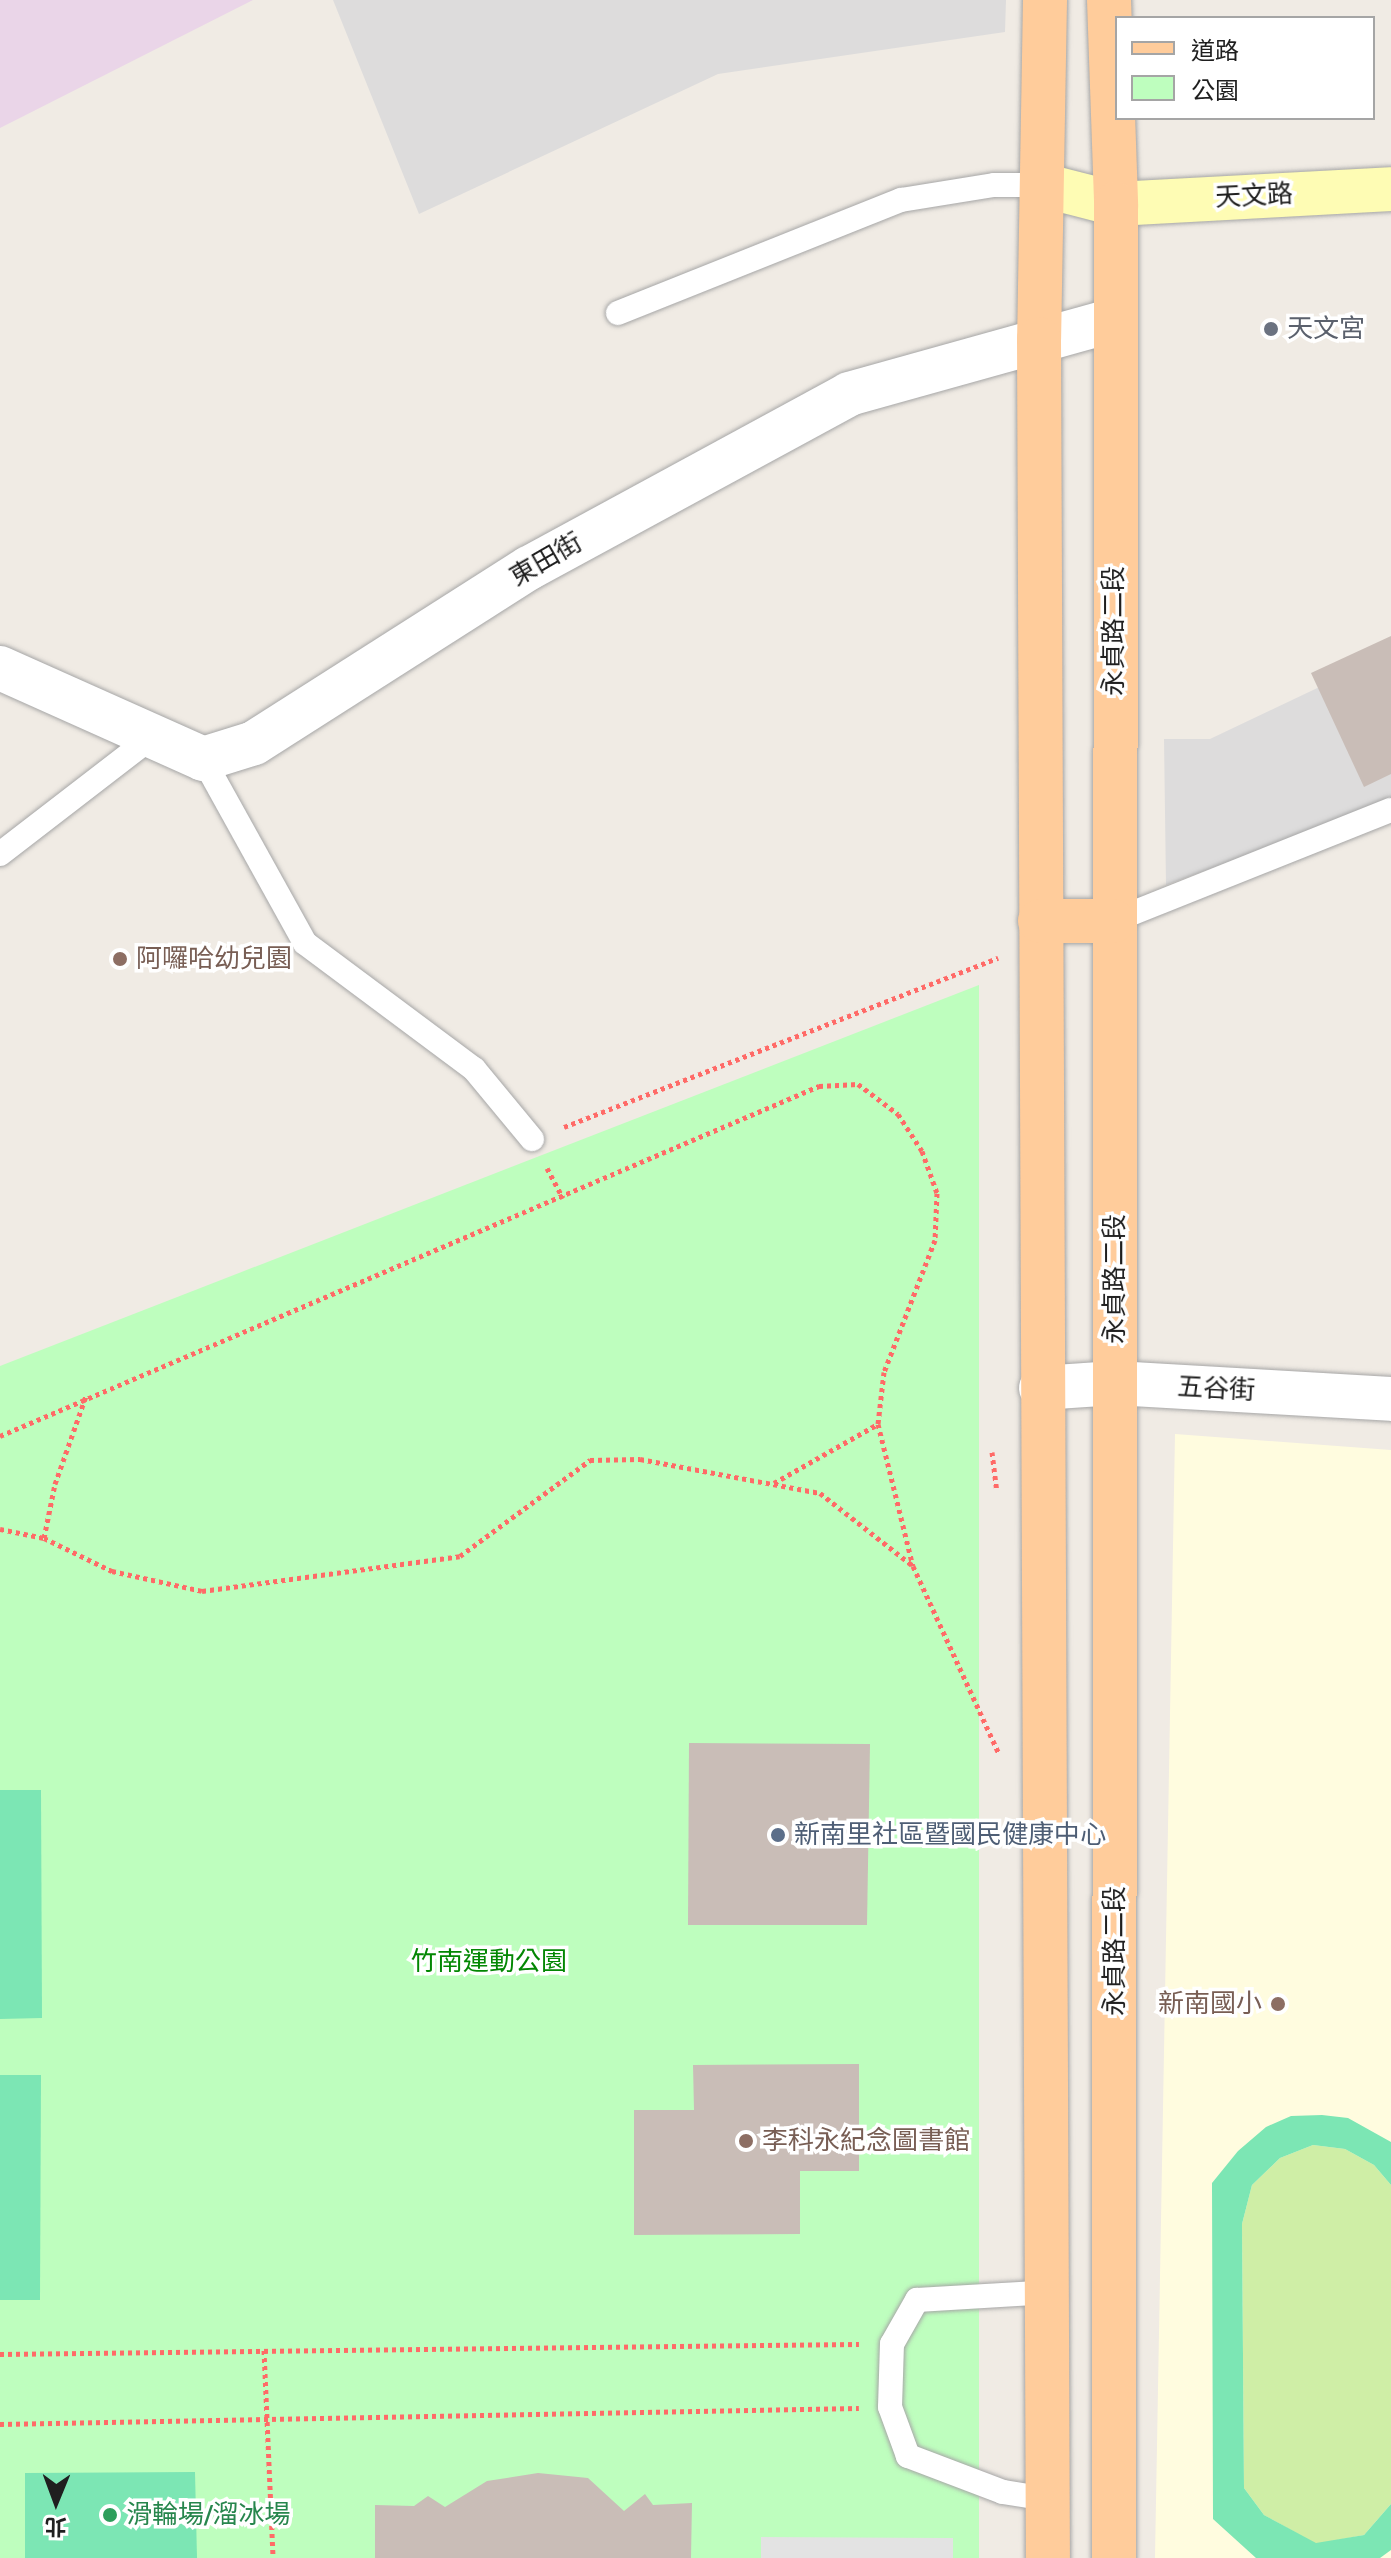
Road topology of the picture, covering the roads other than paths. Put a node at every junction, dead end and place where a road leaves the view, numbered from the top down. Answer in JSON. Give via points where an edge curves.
{"nodes":[{"id":1,"x":1045,"y":0,"type":"edge"},
{"id":2,"x":1109,"y":0,"type":"edge"},
{"id":3,"x":1042,"y":185,"type":"junction"},
{"id":4,"x":1391,"y":189,"type":"edge"},
{"id":5,"x":1116,"y":204,"type":"junction"},
{"id":6,"x":618,"y":313,"type":"dead end"},
{"id":7,"x":1114,"y":320,"type":"junction"},
{"id":8,"x":1039,"y":339,"type":"junction"},
{"id":9,"x":0,"y":668,"type":"edge"},
{"id":10,"x":152,"y":737,"type":"junction"},
{"id":11,"x":203,"y":759,"type":"junction"},
{"id":12,"x":1391,"y":810,"type":"edge"},
{"id":13,"x":0,"y":854,"type":"edge"},
{"id":14,"x":1040,"y":921,"type":"junction"},
{"id":15,"x":1113,"y":921,"type":"junction"},
{"id":16,"x":532,"y":1139,"type":"road end"},
{"id":17,"x":1115,"y":1383,"type":"junction"},
{"id":18,"x":1041,"y":1388,"type":"junction"},
{"id":19,"x":1391,"y":1399,"type":"edge"},
{"id":20,"x":1050,"y":2292,"type":"junction"},
{"id":21,"x":1047,"y":2499,"type":"junction"},
{"id":22,"x":1048,"y":2558,"type":"edge"},
{"id":23,"x":1114,"y":2558,"type":"edge"}],
"edges":[{"from":1,"to":3,"type":"main road"},
{"from":2,"to":5,"type":"main road","name":"永貞路二段"},
{"from":3,"to":5,"type":"street","name":"天文路"},
{"from":3,"to":6,"type":"lane","via":[[994,185],[901,200]]},
{"from":3,"to":8,"type":"main road"},
{"from":4,"to":5,"type":"street","name":"天文路"},
{"from":5,"to":7,"type":"main road","name":"永貞路二段"},
{"from":7,"to":8,"type":"street","name":"東田街"},
{"from":7,"to":15,"type":"main road","name":"永貞路二段"},
{"from":8,"to":11,"type":"street","name":"東田街","via":[[849,394],[529,568],[254,743]]},
{"from":8,"to":14,"type":"main road"},
{"from":9,"to":10,"type":"street"},
{"from":10,"to":11,"type":"street"},
{"from":10,"to":13,"type":"lane"},
{"from":11,"to":16,"type":"lane","via":[[305,943],[474,1069]]},
{"from":12,"to":15,"type":"lane"},
{"from":14,"to":15,"type":"main road"},
{"from":14,"to":18,"type":"main road"},
{"from":15,"to":17,"type":"main road","name":"永貞路二段"},
{"from":17,"to":18,"type":"street","name":"五谷街"},
{"from":17,"to":19,"type":"street","name":"五谷街"},
{"from":17,"to":23,"type":"main road","name":"永貞路二段"},
{"from":18,"to":20,"type":"main road"},
{"from":20,"to":21,"type":"main road"},
{"from":20,"to":21,"type":"lane","via":[[917,2300],[892,2344],[890,2407],[908,2456],[1003,2492]]},
{"from":21,"to":22,"type":"main road"}]}
